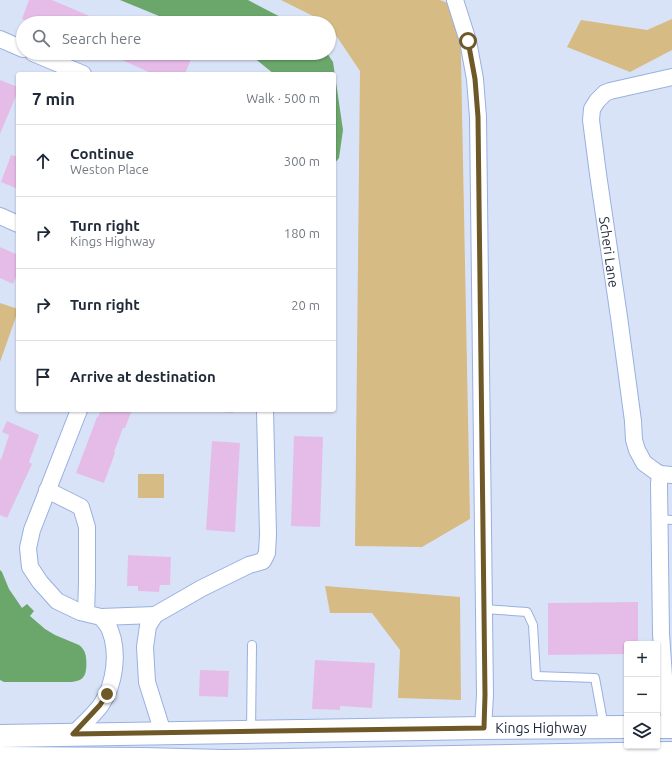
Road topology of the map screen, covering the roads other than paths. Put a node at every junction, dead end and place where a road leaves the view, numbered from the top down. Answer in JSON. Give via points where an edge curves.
{"nodes":[{"id":1,"x":455,"y":0,"type":"edge"},
{"id":2,"x":0,"y":39,"type":"edge"},
{"id":3,"x":16,"y":46,"type":"edge"},
{"id":4,"x":50,"y":60,"type":"edge"},
{"id":5,"x":78,"y":72,"type":"edge"},
{"id":6,"x":672,"y":77,"type":"edge"},
{"id":7,"x":0,"y":216,"type":"edge"},
{"id":8,"x":16,"y":223,"type":"edge"},
{"id":9,"x":78,"y":412,"type":"edge"},
{"id":10,"x":265,"y":412,"type":"edge"},
{"id":11,"x":666,"y":474,"type":"edge"},
{"id":12,"x":47,"y":490,"type":"junction"},
{"id":13,"x":666,"y":520,"type":"edge"},
{"id":14,"x":484,"y":610,"type":"junction"},
{"id":15,"x":94,"y":615,"type":"junction"},
{"id":16,"x":155,"y":615,"type":"junction"},
{"id":17,"x":252,"y":644,"type":"dead end"},
{"id":18,"x":666,"y":727,"type":"edge"},
{"id":19,"x":484,"y":728,"type":"junction"},
{"id":20,"x":604,"y":728,"type":"junction"},
{"id":21,"x":624,"y":728,"type":"edge"},
{"id":22,"x":251,"y":732,"type":"junction"},
{"id":23,"x":163,"y":733,"type":"junction"},
{"id":24,"x":73,"y":734,"type":"junction"},
{"id":25,"x":0,"y":736,"type":"edge"},
{"id":26,"x":672,"y":753,"type":"edge"},
{"id":27,"x":0,"y":758,"type":"edge"},
{"id":28,"x":512,"y":759,"type":"edge"},
{"id":29,"x":144,"y":760,"type":"edge"},
{"id":30,"x":294,"y":760,"type":"edge"},
{"id":31,"x":224,"y":761,"type":"edge"}],
"edges":[{"from":1,"to":14,"type":"street","via":[[468,41],[478,117]]},
{"from":2,"to":3,"type":"street"},
{"from":4,"to":5,"type":"street"},
{"from":6,"to":11,"type":"street","name":"Scheri Lane","via":[[605,93],[597,100],[591,120],[634,440],[644,463],[655,471]]},
{"from":7,"to":8,"type":"street"},
{"from":9,"to":12,"type":"street"},
{"from":10,"to":16,"type":"street","via":[[268,534],[267,552],[263,561],[202,588]]},
{"from":11,"to":13,"type":"street","name":"Scheri Lane"},
{"from":12,"to":15,"type":"street","via":[[81,507],[87,527]]},
{"from":12,"to":15,"type":"street","via":[[28,548],[30,568],[57,601],[80,612]]},
{"from":13,"to":18,"type":"street","name":"Scheri Lane","via":[[662,634]]},
{"from":14,"to":19,"type":"street"},
{"from":14,"to":20,"type":"lane","via":[[527,612],[533,625],[536,676],[595,678]]},
{"from":15,"to":16,"type":"street"},
{"from":15,"to":24,"type":"street","via":[[110,629],[114,648],[114,670],[107,694],[100,705]]},
{"from":16,"to":23,"type":"street","via":[[148,626],[145,647],[147,682]]},
{"from":17,"to":22,"type":"lane"},
{"from":19,"to":20,"type":"main road","name":"Kings Highway"},
{"from":19,"to":22,"type":"main road","name":"Kings Highway"},
{"from":20,"to":21,"type":"main road","name":"Kings Highway"},
{"from":22,"to":23,"type":"main road","name":"Kings Highway"},
{"from":23,"to":24,"type":"main road","name":"Kings Highway"},
{"from":24,"to":25,"type":"main road","name":"Kings Highway"},
{"from":26,"to":28,"type":"main road","name":"Kings Highway"},
{"from":27,"to":29,"type":"main road","name":"Kings Highway"},
{"from":28,"to":30,"type":"main road","name":"Kings Highway"},
{"from":29,"to":31,"type":"main road","name":"Kings Highway"},
{"from":30,"to":31,"type":"main road","name":"Kings Highway"}]}
